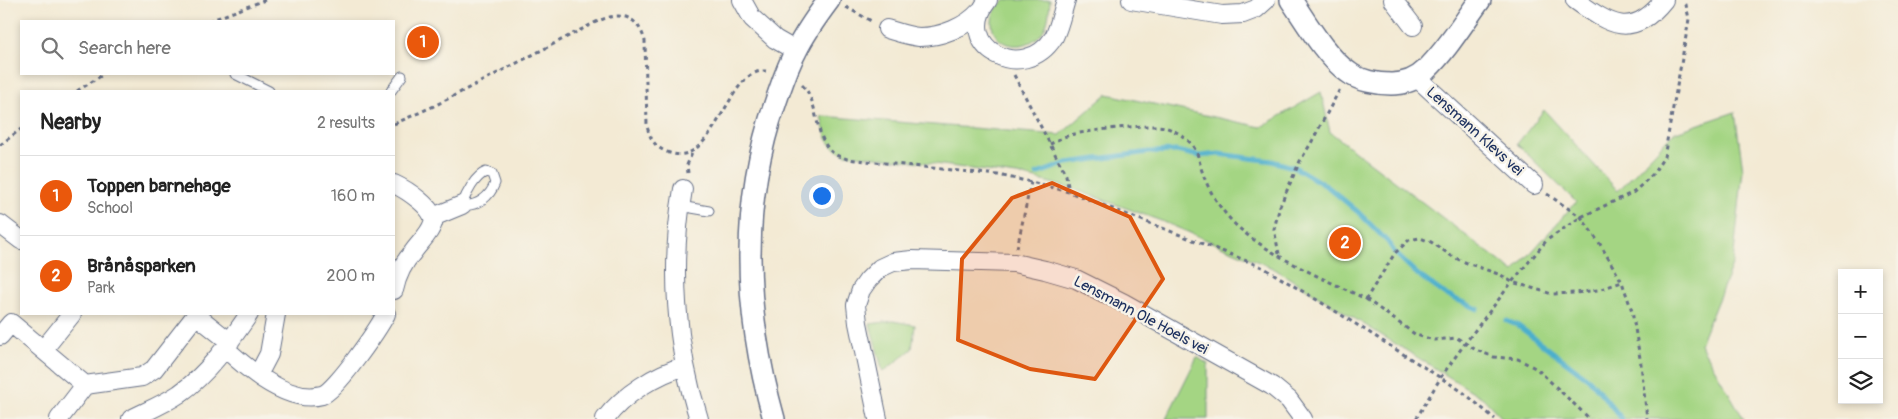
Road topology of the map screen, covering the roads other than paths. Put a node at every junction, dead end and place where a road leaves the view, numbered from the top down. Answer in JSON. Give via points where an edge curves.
{"nodes":[{"id":1,"x":742,"y":0,"type":"edge"},
{"id":2,"x":829,"y":0,"type":"edge"},
{"id":3,"x":1066,"y":0,"type":"edge"},
{"id":4,"x":1266,"y":0,"type":"edge"},
{"id":5,"x":1291,"y":0,"type":"edge"},
{"id":6,"x":1393,"y":0,"type":"edge"},
{"id":7,"x":1480,"y":0,"type":"edge"},
{"id":8,"x":1575,"y":0,"type":"edge"},
{"id":9,"x":1664,"y":0,"type":"edge"},
{"id":10,"x":1139,"y":1,"type":"edge"},
{"id":11,"x":984,"y":5,"type":"edge"},
{"id":12,"x":1413,"y":26,"type":"dead end"},
{"id":13,"x":887,"y":29,"type":"road end"},
{"id":14,"x":796,"y":51,"type":"junction"},
{"id":15,"x":237,"y":75,"type":"edge"},
{"id":16,"x":402,"y":76,"type":"dead end"},
{"id":17,"x":1416,"y":78,"type":"junction"},
{"id":18,"x":267,"y":90,"type":"edge"},
{"id":19,"x":392,"y":90,"type":"edge"},
{"id":20,"x":395,"y":185,"type":"edge"},
{"id":21,"x":1534,"y":185,"type":"road end"},
{"id":22,"x":682,"y":198,"type":"joint"},
{"id":23,"x":462,"y":205,"type":"dead end"},
{"id":24,"x":709,"y":211,"type":"dead end"},
{"id":25,"x":433,"y":217,"type":"junction"},
{"id":26,"x":0,"y":224,"type":"edge"},
{"id":27,"x":20,"y":239,"type":"edge"},
{"id":28,"x":395,"y":287,"type":"edge"},
{"id":29,"x":71,"y":315,"type":"edge"},
{"id":30,"x":195,"y":315,"type":"edge"},
{"id":31,"x":197,"y":315,"type":"edge"},
{"id":32,"x":248,"y":315,"type":"edge"},
{"id":33,"x":276,"y":315,"type":"edge"},
{"id":34,"x":385,"y":315,"type":"edge"},
{"id":35,"x":4,"y":324,"type":"edge"},
{"id":36,"x":228,"y":345,"type":"junction"},
{"id":37,"x":43,"y":350,"type":"junction"},
{"id":38,"x":685,"y":366,"type":"junction"},
{"id":39,"x":258,"y":375,"type":"junction"},
{"id":40,"x":85,"y":385,"type":"junction"},
{"id":41,"x":59,"y":419,"type":"edge"},
{"id":42,"x":131,"y":419,"type":"edge"},
{"id":43,"x":604,"y":419,"type":"edge"},
{"id":44,"x":700,"y":419,"type":"edge"},
{"id":45,"x":774,"y":419,"type":"edge"},
{"id":46,"x":878,"y":419,"type":"edge"},
{"id":47,"x":1303,"y":419,"type":"edge"}],
"edges":[{"from":1,"to":14,"type":"street","via":[[752,18],[774,39]]},
{"from":2,"to":14,"type":"street"},
{"from":3,"to":11,"type":"street","via":[[1059,27],[1045,48],[1028,57],[1010,60],[998,56],[983,43],[978,24]]},
{"from":4,"to":10,"type":"street","via":[[1243,14],[1222,15]]},
{"from":5,"to":17,"type":"street","name":"Lensmann Klevs vei","via":[[1323,47],[1347,72],[1382,84],[1398,84]]},
{"from":6,"to":12,"type":"street"},
{"from":7,"to":17,"type":"street","name":"Lensmann Klevs vei","via":[[1440,54]]},
{"from":8,"to":9,"type":"street","via":[[1606,21],[1619,25],[1633,24],[1646,17]]},
{"from":11,"to":13,"type":"street","via":[[964,25],[931,35],[919,37]]},
{"from":14,"to":45,"type":"street","via":[[791,83],[768,125],[759,160],[750,251],[756,344]]},
{"from":15,"to":18,"type":"lane"},
{"from":16,"to":19,"type":"lane"},
{"from":17,"to":21,"type":"street","name":"Lensmann Klevs vei"},
{"from":20,"to":25,"type":"street","via":[[429,208]]},
{"from":22,"to":24,"type":"lane"},
{"from":22,"to":38,"type":"street","via":[[677,227],[676,302]]},
{"from":23,"to":25,"type":"street"},
{"from":25,"to":28,"type":"street","via":[[433,224],[400,272]]},
{"from":26,"to":27,"type":"street"},
{"from":29,"to":37,"type":"street"},
{"from":30,"to":40,"type":"street","via":[[154,369],[142,377]]},
{"from":31,"to":36,"type":"street"},
{"from":32,"to":36,"type":"street"},
{"from":33,"to":39,"type":"street","via":[[267,361]]},
{"from":34,"to":39,"type":"street","via":[[357,356],[323,395],[292,393]]},
{"from":35,"to":37,"type":"street"},
{"from":36,"to":39,"type":"street","via":[[242,365]]},
{"from":36,"to":42,"type":"street","via":[[198,378],[178,394]]},
{"from":37,"to":40,"type":"street"},
{"from":38,"to":43,"type":"street","via":[[661,375],[635,392]]},
{"from":38,"to":44,"type":"street"},
{"from":40,"to":41,"type":"street"},
{"from":46,"to":47,"type":"street","name":"Lensmann Ole Hoels vei","via":[[858,323],[856,305],[861,290],[880,268],[893,262],[949,260],[1014,263],[1076,279],[1272,386],[1289,400]]}]}
